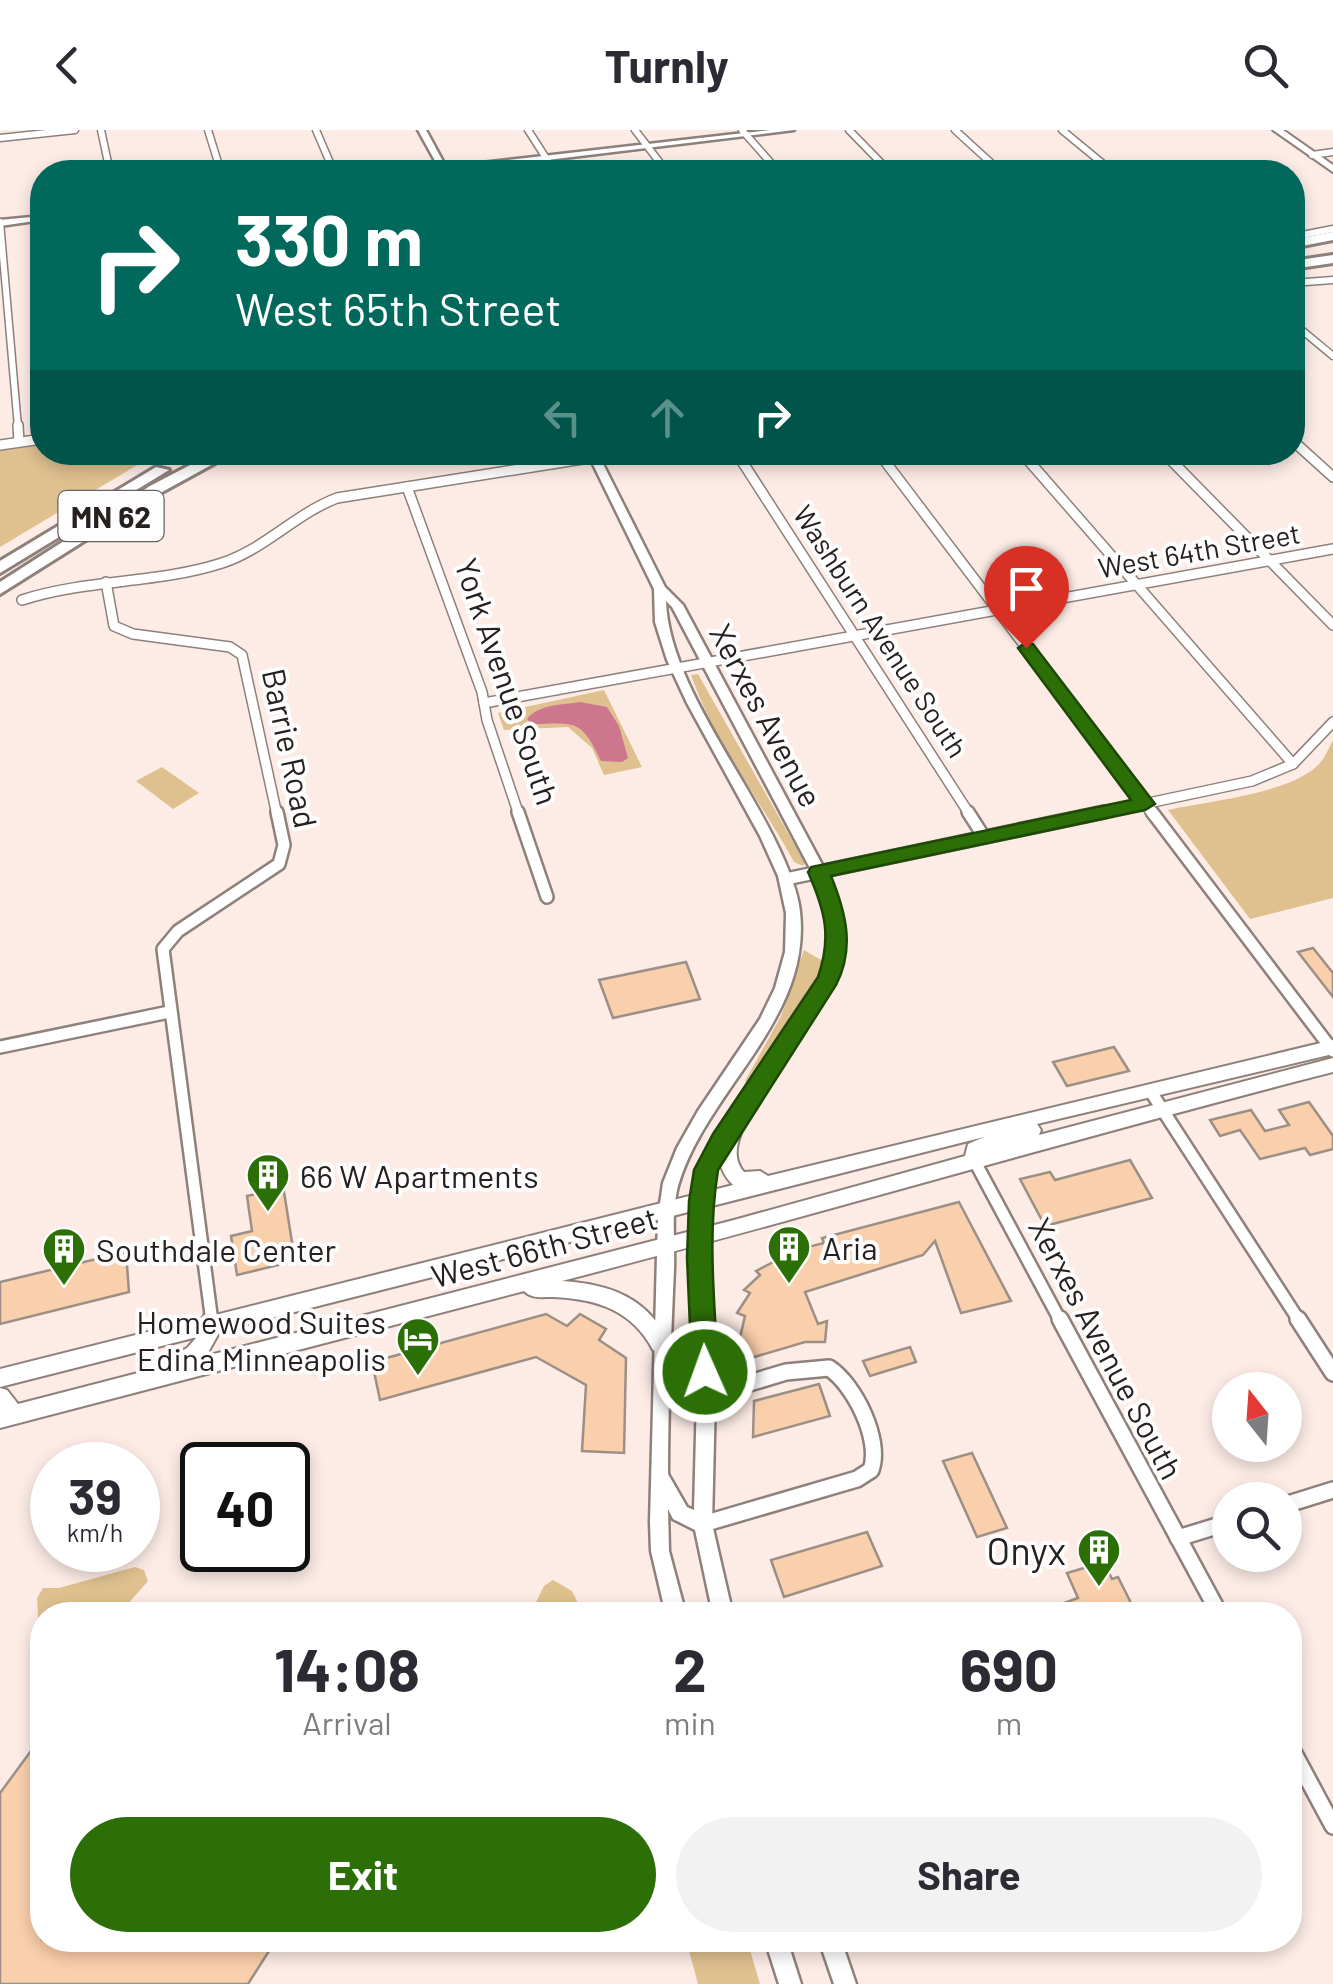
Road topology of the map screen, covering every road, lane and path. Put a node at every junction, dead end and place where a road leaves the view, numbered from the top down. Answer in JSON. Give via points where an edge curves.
{"nodes":[{"id":1,"x":75,"y":130,"type":"edge"},
{"id":2,"x":101,"y":130,"type":"edge"},
{"id":3,"x":208,"y":130,"type":"edge"},
{"id":4,"x":316,"y":130,"type":"edge"},
{"id":5,"x":422,"y":130,"type":"edge"},
{"id":6,"x":528,"y":130,"type":"edge"},
{"id":7,"x":635,"y":130,"type":"edge"},
{"id":8,"x":790,"y":130,"type":"edge"},
{"id":9,"x":849,"y":130,"type":"edge"},
{"id":10,"x":956,"y":130,"type":"edge"},
{"id":11,"x":1062,"y":130,"type":"edge"},
{"id":12,"x":1276,"y":130,"type":"edge"},
{"id":13,"x":744,"y":133,"type":"edge"},
{"id":14,"x":0,"y":138,"type":"edge"},
{"id":15,"x":648,"y":147,"type":"junction"},
{"id":16,"x":1333,"y":152,"type":"edge"},
{"id":17,"x":1312,"y":155,"type":"junction"},
{"id":18,"x":546,"y":158,"type":"junction"},
{"id":19,"x":107,"y":160,"type":"edge"},
{"id":20,"x":217,"y":160,"type":"edge"},
{"id":21,"x":329,"y":160,"type":"edge"},
{"id":22,"x":438,"y":160,"type":"edge"},
{"id":23,"x":531,"y":160,"type":"edge"},
{"id":24,"x":658,"y":160,"type":"edge"},
{"id":25,"x":768,"y":160,"type":"edge"},
{"id":26,"x":878,"y":160,"type":"edge"},
{"id":27,"x":988,"y":160,"type":"edge"},
{"id":28,"x":1098,"y":160,"type":"edge"},
{"id":29,"x":1333,"y":169,"type":"edge"},
{"id":30,"x":30,"y":219,"type":"edge"},
{"id":31,"x":0,"y":222,"type":"edge"},
{"id":32,"x":1333,"y":228,"type":"edge"},
{"id":33,"x":1306,"y":234,"type":"edge"},
{"id":34,"x":1333,"y":236,"type":"edge"},
{"id":35,"x":1305,"y":239,"type":"edge"},
{"id":36,"x":1333,"y":256,"type":"edge"},
{"id":37,"x":1305,"y":259,"type":"edge"},
{"id":38,"x":1333,"y":277,"type":"edge"},
{"id":39,"x":1305,"y":279,"type":"edge"},
{"id":40,"x":1305,"y":333,"type":"edge"},
{"id":41,"x":1333,"y":356,"type":"edge"},
{"id":42,"x":12,"y":360,"type":"junction"},
{"id":43,"x":0,"y":362,"type":"edge"},
{"id":44,"x":30,"y":441,"type":"edge"},
{"id":45,"x":20,"y":442,"type":"junction"},
{"id":46,"x":0,"y":446,"type":"edge"},
{"id":47,"x":1305,"y":452,"type":"edge"},
{"id":48,"x":171,"y":465,"type":"edge"},
{"id":49,"x":203,"y":465,"type":"edge"},
{"id":50,"x":535,"y":465,"type":"edge"},
{"id":51,"x":598,"y":465,"type":"edge"},
{"id":52,"x":744,"y":465,"type":"edge"},
{"id":53,"x":888,"y":465,"type":"edge"},
{"id":54,"x":1032,"y":465,"type":"edge"},
{"id":55,"x":1176,"y":465,"type":"edge"},
{"id":56,"x":1333,"y":477,"type":"edge"},
{"id":57,"x":407,"y":487,"type":"junction"},
{"id":58,"x":1333,"y":549,"type":"edge"},
{"id":59,"x":1269,"y":560,"type":"junction"},
{"id":60,"x":0,"y":568,"type":"edge"},
{"id":61,"x":106,"y":582,"type":"junction"},
{"id":62,"x":1136,"y":584,"type":"junction"},
{"id":63,"x":660,"y":588,"type":"junction"},
{"id":64,"x":0,"y":589,"type":"edge"},
{"id":65,"x":22,"y":600,"type":"dead end"},
{"id":66,"x":998,"y":610,"type":"junction"},
{"id":67,"x":1333,"y":625,"type":"edge"},
{"id":68,"x":855,"y":636,"type":"junction"},
{"id":69,"x":707,"y":663,"type":"junction"},
{"id":70,"x":678,"y":668,"type":"junction"},
{"id":71,"x":484,"y":703,"type":"junction"},
{"id":72,"x":1333,"y":722,"type":"edge"},
{"id":73,"x":1294,"y":764,"type":"junction"},
{"id":74,"x":1145,"y":804,"type":"junction"},
{"id":75,"x":984,"y":837,"type":"junction"},
{"id":76,"x":819,"y":872,"type":"junction"},
{"id":77,"x":786,"y":878,"type":"junction"},
{"id":78,"x":547,"y":897,"type":"dead end"},
{"id":79,"x":169,"y":1012,"type":"junction"},
{"id":80,"x":0,"y":1047,"type":"edge"},
{"id":81,"x":1332,"y":1052,"type":"edge"},
{"id":82,"x":1156,"y":1100,"type":"junction"},
{"id":83,"x":746,"y":1106,"type":"junction"},
{"id":84,"x":1072,"y":1110,"type":"junction"},
{"id":85,"x":974,"y":1160,"type":"junction"},
{"id":86,"x":849,"y":1164,"type":"junction"},
{"id":87,"x":701,"y":1201,"type":"junction"},
{"id":88,"x":666,"y":1210,"type":"junction"},
{"id":89,"x":701,"y":1236,"type":"junction"},
{"id":90,"x":663,"y":1245,"type":"junction"},
{"id":91,"x":498,"y":1290,"type":"junction"},
{"id":92,"x":212,"y":1325,"type":"junction"},
{"id":93,"x":660,"y":1344,"type":"junction"},
{"id":94,"x":1333,"y":1373,"type":"edge"},
{"id":95,"x":0,"y":1378,"type":"edge"},
{"id":96,"x":143,"y":1381,"type":"junction"},
{"id":97,"x":706,"y":1396,"type":"junction"},
{"id":98,"x":4,"y":1410,"type":"edge"},
{"id":99,"x":658,"y":1463,"type":"junction"},
{"id":100,"x":1333,"y":1490,"type":"edge"},
{"id":101,"x":1302,"y":1499,"type":"edge"},
{"id":102,"x":703,"y":1524,"type":"junction"},
{"id":103,"x":1212,"y":1528,"type":"edge"},
{"id":104,"x":1178,"y":1538,"type":"junction"},
{"id":105,"x":671,"y":1602,"type":"edge"},
{"id":106,"x":720,"y":1602,"type":"edge"},
{"id":107,"x":1213,"y":1602,"type":"edge"},
{"id":108,"x":1302,"y":1768,"type":"edge"},
{"id":109,"x":1333,"y":1826,"type":"edge"},
{"id":110,"x":780,"y":1952,"type":"edge"},
{"id":111,"x":834,"y":1952,"type":"edge"},
{"id":112,"x":790,"y":1984,"type":"edge"},
{"id":113,"x":845,"y":1984,"type":"edge"}],
"edges":[{"from":1,"to":14,"type":"street"},
{"from":2,"to":19,"type":"street"},
{"from":3,"to":20,"type":"street"},
{"from":4,"to":21,"type":"street"},
{"from":5,"to":22,"type":"street"},
{"from":6,"to":18,"type":"street"},
{"from":7,"to":15,"type":"street"},
{"from":8,"to":13,"type":"street"},
{"from":9,"to":26,"type":"street"},
{"from":10,"to":27,"type":"street"},
{"from":11,"to":28,"type":"street"},
{"from":12,"to":17,"type":"main road"},
{"from":13,"to":15,"type":"street"},
{"from":13,"to":25,"type":"street"},
{"from":15,"to":18,"type":"street"},
{"from":15,"to":24,"type":"street"},
{"from":16,"to":17,"type":"street"},
{"from":17,"to":29,"type":"main road"},
{"from":18,"to":23,"type":"street"},
{"from":30,"to":31,"type":"street"},
{"from":31,"to":42,"type":"street"},
{"from":32,"to":33,"type":"street"},
{"from":34,"to":35,"type":"highway"},
{"from":36,"to":37,"type":"highway"},
{"from":38,"to":39,"type":"highway"},
{"from":40,"to":41,"type":"street"},
{"from":42,"to":43,"type":"street"},
{"from":42,"to":45,"type":"street"},
{"from":44,"to":45,"type":"street"},
{"from":45,"to":46,"type":"street"},
{"from":47,"to":56,"type":"street"},
{"from":48,"to":60,"type":"highway","number":"MN 62"},
{"from":49,"to":64,"type":"highway","number":"MN 62"},
{"from":50,"to":57,"type":"street"},
{"from":51,"to":63,"type":"street","name":"Xerxes Avenue"},
{"from":52,"to":68,"type":"street","name":"Washburn Avenue South"},
{"from":53,"to":66,"type":"street"},
{"from":54,"to":62,"type":"street"},
{"from":55,"to":59,"type":"street"},
{"from":57,"to":61,"type":"street","via":[[325,502],[227,561]]},
{"from":57,"to":71,"type":"street","name":"York Avenue South"},
{"from":58,"to":59,"type":"street","name":"West 64th Street"},
{"from":59,"to":62,"type":"street","name":"West 64th Street"},
{"from":59,"to":67,"type":"street"},
{"from":61,"to":65,"type":"street"},
{"from":61,"to":79,"type":"street","name":"Barrie Road","via":[[116,626],[230,648],[242,656],[284,845],[269,872],[168,940],[162,959]]},
{"from":62,"to":66,"type":"street","name":"West 64th Street"},
{"from":62,"to":73,"type":"street"},
{"from":63,"to":69,"type":"street","name":"Xerxes Avenue","via":[[678,605]]},
{"from":63,"to":70,"type":"street","name":"Xerxes Avenue","via":[[657,606]]},
{"from":66,"to":68,"type":"street","name":"West 64th Street"},
{"from":66,"to":74,"type":"street"},
{"from":68,"to":69,"type":"street","name":"West 64th Street"},
{"from":68,"to":75,"type":"street","name":"Washburn Avenue South"},
{"from":69,"to":70,"type":"street","name":"West 64th Street"},
{"from":69,"to":76,"type":"street","name":"Xerxes Avenue"},
{"from":70,"to":71,"type":"street","name":"West 64th Street"},
{"from":70,"to":77,"type":"street","name":"Xerxes Avenue"},
{"from":71,"to":78,"type":"street","name":"York Avenue South"},
{"from":72,"to":73,"type":"street"},
{"from":73,"to":74,"type":"street","via":[[1252,781]]},
{"from":74,"to":75,"type":"street"},
{"from":74,"to":81,"type":"street"},
{"from":75,"to":76,"type":"street"},
{"from":76,"to":77,"type":"street"},
{"from":76,"to":83,"type":"street","via":[[836,913],[836,956],[827,983]]},
{"from":77,"to":88,"type":"street","via":[[792,958],[782,992],[686,1144]]},
{"from":79,"to":80,"type":"street"},
{"from":79,"to":92,"type":"street","name":"Barrie Road"},
{"from":81,"to":82,"type":"main road","name":"West 66th Street"},
{"from":82,"to":84,"type":"main road","name":"West 66th Street"},
{"from":82,"to":85,"type":"main road","name":"West 66th Street"},
{"from":82,"to":94,"type":"street"},
{"from":83,"to":86,"type":"main road","via":[[725,1153],[740,1180]]},
{"from":83,"to":87,"type":"street","via":[[706,1170]]},
{"from":84,"to":85,"type":"main road","via":[[1048,1125],[978,1146]]},
{"from":84,"to":86,"type":"main road","name":"West 66th Street"},
{"from":85,"to":89,"type":"main road","name":"West 66th Street"},
{"from":85,"to":104,"type":"street","name":"Xerxes Avenue South"},
{"from":86,"to":87,"type":"main road","name":"West 66th Street"},
{"from":87,"to":88,"type":"main road","name":"West 66th Street"},
{"from":87,"to":89,"type":"street"},
{"from":88,"to":90,"type":"street"},
{"from":88,"to":92,"type":"main road","name":"West 66th Street"},
{"from":89,"to":90,"type":"main road","name":"West 66th Street"},
{"from":89,"to":97,"type":"street"},
{"from":90,"to":91,"type":"main road","name":"West 66th Street"},
{"from":90,"to":93,"type":"street"},
{"from":91,"to":93,"type":"main road","via":[[571,1287],[600,1294],[645,1317]]},
{"from":91,"to":96,"type":"main road","name":"West 66th Street"},
{"from":92,"to":95,"type":"main road","name":"West 66th Street"},
{"from":92,"to":96,"type":"main road","via":[[209,1339],[191,1357]]},
{"from":93,"to":99,"type":"street"},
{"from":96,"to":98,"type":"main road","name":"West 66th Street"},
{"from":97,"to":102,"type":"street"},
{"from":97,"to":102,"type":"street","via":[[832,1368],[846,1382],[875,1460],[857,1479]]},
{"from":99,"to":102,"type":"street","via":[[680,1513]]},
{"from":99,"to":105,"type":"street","via":[[660,1550]]},
{"from":100,"to":101,"type":"street"},
{"from":102,"to":106,"type":"street"},
{"from":103,"to":104,"type":"street"},
{"from":104,"to":107,"type":"street","name":"Xerxes Avenue South"},
{"from":108,"to":109,"type":"street"},
{"from":110,"to":112,"type":"street"},
{"from":111,"to":113,"type":"street"}]}
